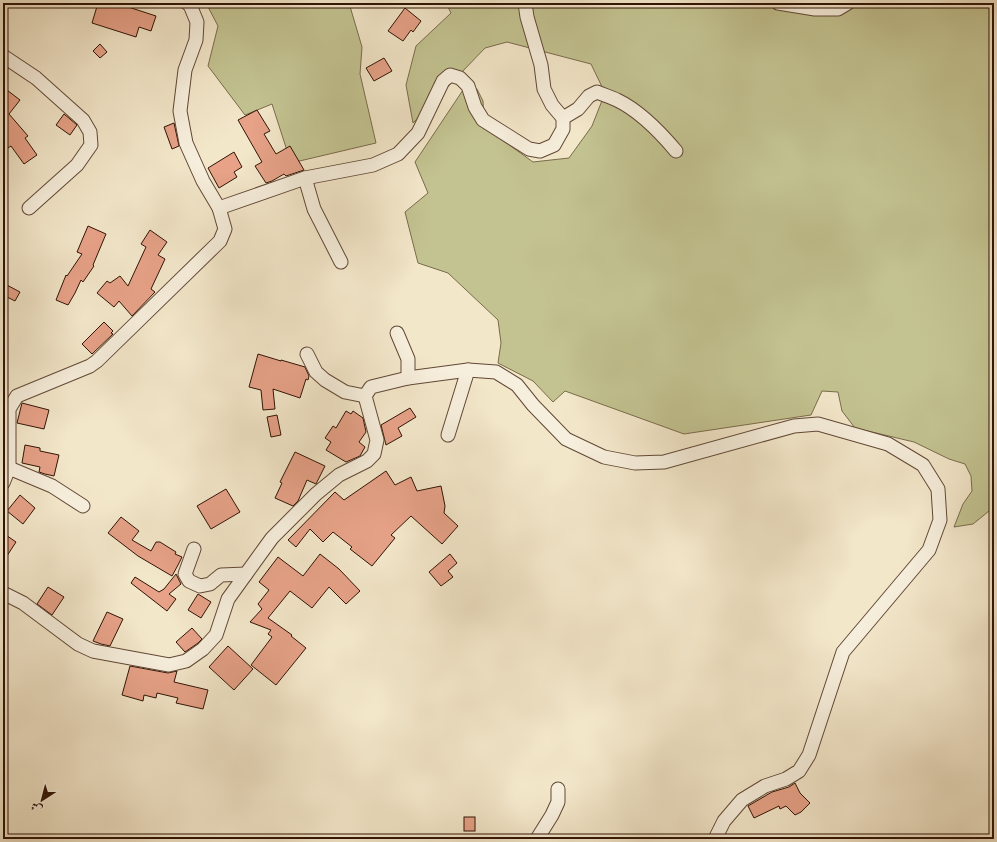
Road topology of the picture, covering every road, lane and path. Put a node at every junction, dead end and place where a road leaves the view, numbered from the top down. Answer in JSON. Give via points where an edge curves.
{"nodes":[{"id":1,"x":187,"y":3,"type":"edge"},
{"id":2,"x":525,"y":3,"type":"edge"},
{"id":3,"x":778,"y":3,"type":"edge"},
{"id":4,"x":848,"y":3,"type":"edge"},
{"id":5,"x":3,"y":56,"type":"edge"},
{"id":6,"x":564,"y":118,"type":"junction"},
{"id":7,"x":676,"y":151,"type":"dead end"},
{"id":8,"x":305,"y":178,"type":"junction"},
{"id":9,"x":29,"y":208,"type":"dead end"},
{"id":10,"x":219,"y":208,"type":"junction"},
{"id":11,"x":341,"y":262,"type":"dead end"},
{"id":12,"x":397,"y":333,"type":"dead end"},
{"id":13,"x":306,"y":354,"type":"dead end"},
{"id":14,"x":468,"y":370,"type":"junction"},
{"id":15,"x":408,"y":378,"type":"junction"},
{"id":16,"x":365,"y":396,"type":"junction"},
{"id":17,"x":448,"y":435,"type":"dead end"},
{"id":18,"x":9,"y":468,"type":"junction"},
{"id":19,"x":3,"y":483,"type":"edge"},
{"id":20,"x":83,"y":506,"type":"dead end"},
{"id":21,"x":194,"y":549,"type":"dead end"},
{"id":22,"x":246,"y":574,"type":"junction"},
{"id":23,"x":3,"y":594,"type":"edge"},
{"id":24,"x":558,"y":789,"type":"dead end"},
{"id":25,"x":537,"y":839,"type":"edge"},
{"id":26,"x":715,"y":839,"type":"edge"}],
"edges":[{"from":1,"to":10,"type":"street","via":[[197,22],[196,40],[186,70],[180,111],[186,144]]},
{"from":2,"to":6,"type":"street","via":[[526,17],[541,65],[544,89],[552,105]]},
{"from":3,"to":4,"type":"street","via":[[815,9],[838,9]]},
{"from":5,"to":9,"type":"street","via":[[36,78],[83,120],[90,132],[90,145],[77,165]]},
{"from":6,"to":7,"type":"street","via":[[597,92],[619,100],[642,116]]},
{"from":6,"to":8,"type":"street","via":[[563,129],[554,145],[540,152],[529,149],[483,120],[468,86],[460,78],[450,75],[443,81],[418,133],[398,154],[373,165]]},
{"from":8,"to":10,"type":"street"},
{"from":8,"to":11,"type":"street","via":[[314,209]]},
{"from":10,"to":18,"type":"street","via":[[225,229],[220,241],[97,360],[90,366],[17,396],[8,409]]},
{"from":12,"to":15,"type":"street","via":[[408,359]]},
{"from":13,"to":16,"type":"street","via":[[316,372],[325,380],[345,392]]},
{"from":14,"to":15,"type":"street"},
{"from":14,"to":17,"type":"street"},
{"from":14,"to":26,"type":"street","via":[[496,372],[517,385],[533,406],[566,439],[604,457],[635,463],[664,462],[794,426],[818,424],[888,444],[923,465],[938,489],[940,520],[929,550],[843,652],[809,755],[799,771],[786,779],[765,786],[742,800],[724,821]]},
{"from":15,"to":16,"type":"street","via":[[371,387]]},
{"from":16,"to":22,"type":"street","via":[[377,440],[374,454],[367,461],[339,475],[316,494],[272,538]]},
{"from":18,"to":19,"type":"street"},
{"from":18,"to":20,"type":"street","via":[[52,486]]},
{"from":21,"to":22,"type":"street","via":[[185,574],[189,581],[200,586],[210,584],[221,575]]},
{"from":22,"to":23,"type":"street","via":[[228,599],[216,635],[203,649],[186,661],[169,665],[93,651],[78,644],[23,603]]},
{"from":24,"to":25,"type":"street","via":[[558,802]]}]}
